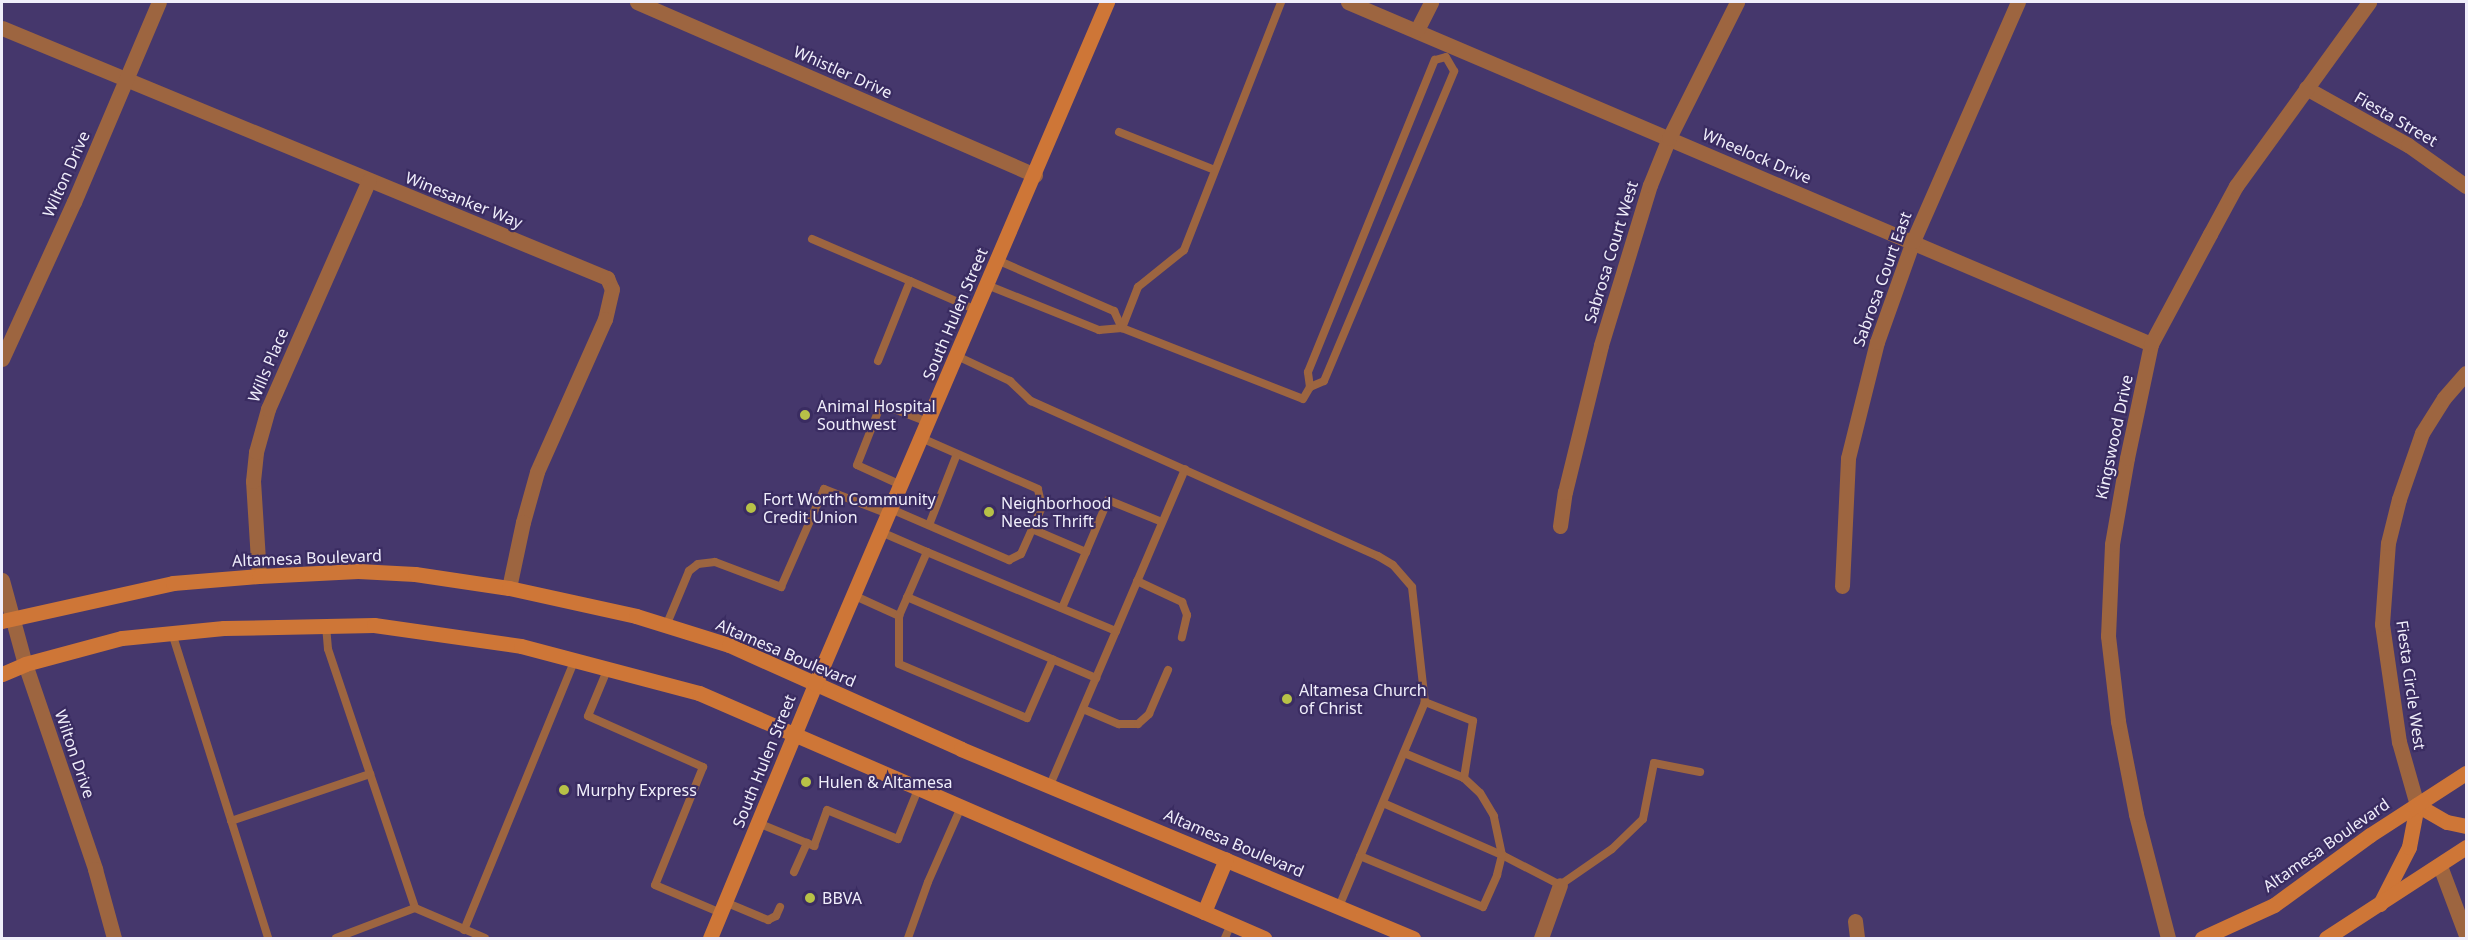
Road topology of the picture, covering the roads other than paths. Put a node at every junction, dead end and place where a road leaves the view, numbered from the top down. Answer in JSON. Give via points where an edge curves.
{"nodes":[{"id":1,"x":159,"y":2,"type":"edge"},
{"id":2,"x":638,"y":2,"type":"edge"},
{"id":3,"x":1107,"y":2,"type":"edge"},
{"id":4,"x":1281,"y":2,"type":"edge"},
{"id":5,"x":1348,"y":2,"type":"edge"},
{"id":6,"x":1431,"y":2,"type":"edge"},
{"id":7,"x":1737,"y":2,"type":"edge"},
{"id":8,"x":2018,"y":2,"type":"edge"},
{"id":9,"x":2369,"y":2,"type":"edge"},
{"id":10,"x":2,"y":28,"type":"edge"},
{"id":11,"x":1417,"y":30,"type":"junction"},
{"id":12,"x":1449,"y":51,"type":"junction"},
{"id":13,"x":126,"y":80,"type":"junction"},
{"id":14,"x":2306,"y":88,"type":"junction"},
{"id":15,"x":1119,"y":132,"type":"dead end"},
{"id":16,"x":1669,"y":138,"type":"junction"},
{"id":17,"x":1215,"y":170,"type":"junction"},
{"id":18,"x":1035,"y":175,"type":"junction"},
{"id":19,"x":369,"y":180,"type":"junction"},
{"id":20,"x":2466,"y":186,"type":"edge"},
{"id":21,"x":812,"y":239,"type":"dead end"},
{"id":22,"x":1913,"y":241,"type":"junction"},
{"id":23,"x":997,"y":260,"type":"junction"},
{"id":24,"x":910,"y":281,"type":"junction"},
{"id":25,"x":987,"y":285,"type":"junction"},
{"id":26,"x":976,"y":310,"type":"junction"},
{"id":27,"x":1122,"y":328,"type":"junction"},
{"id":28,"x":2151,"y":344,"type":"junction"},
{"id":29,"x":957,"y":356,"type":"junction"},
{"id":30,"x":2,"y":359,"type":"edge"},
{"id":31,"x":878,"y":361,"type":"dead end"},
{"id":32,"x":2466,"y":373,"type":"edge"},
{"id":33,"x":1310,"y":387,"type":"junction"},
{"id":34,"x":928,"y":422,"type":"junction"},
{"id":35,"x":921,"y":438,"type":"junction"},
{"id":36,"x":957,"y":454,"type":"junction"},
{"id":37,"x":1185,"y":470,"type":"junction"},
{"id":38,"x":901,"y":485,"type":"junction"},
{"id":39,"x":890,"y":511,"type":"junction"},
{"id":40,"x":1162,"y":522,"type":"junction"},
{"id":41,"x":929,"y":525,"type":"junction"},
{"id":42,"x":1560,"y":526,"type":"dead end"},
{"id":43,"x":1032,"y":529,"type":"junction"},
{"id":44,"x":881,"y":532,"type":"junction"},
{"id":45,"x":927,"y":552,"type":"junction"},
{"id":46,"x":1086,"y":552,"type":"junction"},
{"id":47,"x":259,"y":576,"type":"junction"},
{"id":48,"x":2,"y":580,"type":"edge"},
{"id":49,"x":1137,"y":581,"type":"junction"},
{"id":50,"x":1842,"y":586,"type":"dead end"},
{"id":51,"x":509,"y":588,"type":"junction"},
{"id":52,"x":853,"y":596,"type":"junction"},
{"id":53,"x":907,"y":597,"type":"junction"},
{"id":54,"x":1062,"y":608,"type":"junction"},
{"id":55,"x":899,"y":616,"type":"junction"},
{"id":56,"x":7,"y":620,"type":"edge"},
{"id":57,"x":326,"y":626,"type":"junction"},
{"id":58,"x":666,"y":626,"type":"junction"},
{"id":59,"x":1116,"y":631,"type":"junction"},
{"id":60,"x":172,"y":633,"type":"junction"},
{"id":61,"x":1182,"y":637,"type":"dead end"},
{"id":62,"x":1053,"y":659,"type":"junction"},
{"id":63,"x":575,"y":660,"type":"junction"},
{"id":64,"x":25,"y":664,"type":"junction"},
{"id":65,"x":609,"y":668,"type":"junction"},
{"id":66,"x":1168,"y":670,"type":"dead end"},
{"id":67,"x":2,"y":674,"type":"edge"},
{"id":68,"x":1096,"y":678,"type":"junction"},
{"id":69,"x":815,"y":684,"type":"junction"},
{"id":70,"x":1425,"y":702,"type":"junction"},
{"id":71,"x":1083,"y":709,"type":"junction"},
{"id":72,"x":795,"y":736,"type":"junction"},
{"id":73,"x":1404,"y":753,"type":"junction"},
{"id":74,"x":1700,"y":772,"type":"dead end"},
{"id":75,"x":2466,"y":773,"type":"edge"},
{"id":76,"x":370,"y":774,"type":"junction"},
{"id":77,"x":1464,"y":778,"type":"junction"},
{"id":78,"x":1050,"y":785,"type":"junction"},
{"id":79,"x":919,"y":787,"type":"junction"},
{"id":80,"x":1383,"y":803,"type":"junction"},
{"id":81,"x":2417,"y":805,"type":"junction"},
{"id":82,"x":962,"y":806,"type":"junction"},
{"id":83,"x":231,"y":821,"type":"junction"},
{"id":84,"x":758,"y":823,"type":"junction"},
{"id":85,"x":2466,"y":826,"type":"edge"},
{"id":86,"x":807,"y":843,"type":"junction"},
{"id":87,"x":2466,"y":847,"type":"edge"},
{"id":88,"x":1502,"y":855,"type":"junction"},
{"id":89,"x":1360,"y":856,"type":"junction"},
{"id":90,"x":1226,"y":859,"type":"junction"},
{"id":91,"x":2440,"y":866,"type":"junction"},
{"id":92,"x":794,"y":872,"type":"dead end"},
{"id":93,"x":1560,"y":885,"type":"junction"},
{"id":94,"x":2378,"y":906,"type":"junction"},
{"id":95,"x":723,"y":907,"type":"junction"},
{"id":96,"x":780,"y":907,"type":"dead end"},
{"id":97,"x":1339,"y":907,"type":"junction"},
{"id":98,"x":415,"y":908,"type":"junction"},
{"id":99,"x":1204,"y":912,"type":"junction"},
{"id":100,"x":1855,"y":921,"type":"dead end"},
{"id":101,"x":1231,"y":924,"type":"junction"},
{"id":102,"x":464,"y":930,"type":"junction"},
{"id":103,"x":2466,"y":935,"type":"edge"},
{"id":104,"x":114,"y":939,"type":"edge"},
{"id":105,"x":268,"y":939,"type":"edge"},
{"id":106,"x":336,"y":939,"type":"edge"},
{"id":107,"x":485,"y":939,"type":"edge"},
{"id":108,"x":710,"y":939,"type":"edge"},
{"id":109,"x":908,"y":939,"type":"edge"},
{"id":110,"x":1225,"y":939,"type":"edge"},
{"id":111,"x":1264,"y":939,"type":"edge"},
{"id":112,"x":1413,"y":939,"type":"edge"},
{"id":113,"x":1541,"y":939,"type":"edge"},
{"id":114,"x":1857,"y":939,"type":"edge"},
{"id":115,"x":2168,"y":939,"type":"edge"},
{"id":116,"x":2202,"y":939,"type":"edge"},
{"id":117,"x":2326,"y":939,"type":"edge"}],
"edges":[{"from":1,"to":13,"type":"street","name":"Wilton Drive"},
{"from":2,"to":18,"type":"street","name":"Whistler Drive"},
{"from":3,"to":18,"type":"main road","name":"South Hulen Street"},
{"from":4,"to":17,"type":"lane"},
{"from":5,"to":11,"type":"street","name":"Wheelock Drive"},
{"from":6,"to":11,"type":"street"},
{"from":7,"to":16,"type":"street","name":"Sabrosa Court West"},
{"from":8,"to":22,"type":"street","name":"Sabrosa Court East"},
{"from":9,"to":14,"type":"street","name":"Kingswood Drive"},
{"from":10,"to":13,"type":"street","name":"Winesanker Way"},
{"from":11,"to":12,"type":"street","name":"Wheelock Drive"},
{"from":12,"to":16,"type":"street","name":"Wheelock Drive"},
{"from":12,"to":33,"type":"lane","via":[[1435,60],[1308,372]]},
{"from":12,"to":33,"type":"lane","via":[[1454,71],[1324,381]]},
{"from":13,"to":19,"type":"street","name":"Winesanker Way"},
{"from":13,"to":30,"type":"street","name":"Wilton Drive"},
{"from":14,"to":20,"type":"street","name":"Fiesta Street","via":[[2408,145]]},
{"from":14,"to":28,"type":"street","name":"Kingswood Drive","via":[[2236,186]]},
{"from":15,"to":17,"type":"lane"},
{"from":16,"to":22,"type":"street","name":"Wheelock Drive"},
{"from":16,"to":42,"type":"street","name":"Sabrosa Court West","via":[[1601,345]]},
{"from":17,"to":27,"type":"lane","via":[[1184,250],[1138,287]]},
{"from":18,"to":23,"type":"main road","name":"South Hulen Street"},
{"from":19,"to":47,"type":"street","name":"Wills Place","via":[[268,409],[256,452],[253,481]]},
{"from":19,"to":51,"type":"street","name":"Winesanker Way","via":[[607,278],[612,288],[605,319],[537,472]]},
{"from":21,"to":24,"type":"lane"},
{"from":22,"to":28,"type":"street","name":"Wheelock Drive"},
{"from":22,"to":50,"type":"street","name":"Sabrosa Court East","via":[[1877,342],[1848,458]]},
{"from":23,"to":25,"type":"main road","name":"South Hulen Street"},
{"from":23,"to":27,"type":"lane","via":[[1114,311]]},
{"from":24,"to":26,"type":"lane"},
{"from":24,"to":31,"type":"lane"},
{"from":25,"to":26,"type":"main road","name":"South Hulen Street"},
{"from":25,"to":27,"type":"lane","via":[[1099,330]]},
{"from":26,"to":29,"type":"main road","name":"South Hulen Street"},
{"from":27,"to":33,"type":"lane","via":[[1303,399]]},
{"from":28,"to":115,"type":"street","name":"Kingswood Drive","via":[[2112,544],[2108,636],[2118,721],[2136,814]]},
{"from":29,"to":34,"type":"main road","name":"South Hulen Street"},
{"from":29,"to":37,"type":"lane","via":[[1010,381],[1031,400]]},
{"from":32,"to":81,"type":"street","name":"Fiesta Circle West","via":[[2422,433],[2398,499],[2388,543],[2382,624],[2398,742]]},
{"from":34,"to":35,"type":"main road","name":"South Hulen Street"},
{"from":34,"to":38,"type":"lane","via":[[881,404],[857,465]]},
{"from":35,"to":36,"type":"lane"},
{"from":35,"to":38,"type":"main road","name":"South Hulen Street"},
{"from":36,"to":41,"type":"lane"},
{"from":36,"to":43,"type":"lane","via":[[1038,489],[1042,507]]},
{"from":37,"to":40,"type":"lane"},
{"from":37,"to":70,"type":"lane","via":[[1393,565],[1412,587]]},
{"from":38,"to":39,"type":"main road","name":"South Hulen Street"},
{"from":39,"to":41,"type":"lane"},
{"from":39,"to":44,"type":"main road","name":"South Hulen Street"},
{"from":39,"to":58,"type":"lane","via":[[824,489],[781,588],[715,562],[698,564],[689,571]]},
{"from":40,"to":46,"type":"lane","via":[[1108,500]]},
{"from":40,"to":49,"type":"lane"},
{"from":41,"to":43,"type":"lane","via":[[1009,560],[1021,554]]},
{"from":43,"to":46,"type":"lane"},
{"from":44,"to":45,"type":"lane"},
{"from":44,"to":52,"type":"main road","name":"South Hulen Street"},
{"from":45,"to":53,"type":"lane"},
{"from":45,"to":54,"type":"lane"},
{"from":46,"to":54,"type":"lane"},
{"from":47,"to":51,"type":"main road","name":"Altamesa Boulevard","via":[[358,571],[415,574]]},
{"from":47,"to":56,"type":"main road","name":"Altamesa Boulevard","via":[[173,583]]},
{"from":48,"to":56,"type":"street","name":"Wilton Drive"},
{"from":49,"to":59,"type":"lane"},
{"from":49,"to":61,"type":"lane","via":[[1182,602],[1187,615]]},
{"from":51,"to":58,"type":"main road","name":"Altamesa Boulevard"},
{"from":52,"to":55,"type":"lane"},
{"from":52,"to":69,"type":"main road","name":"South Hulen Street"},
{"from":53,"to":55,"type":"lane"},
{"from":53,"to":62,"type":"lane"},
{"from":54,"to":59,"type":"lane"},
{"from":55,"to":62,"type":"lane","via":[[899,664],[1027,718]]},
{"from":56,"to":64,"type":"street","name":"Wilton Drive"},
{"from":57,"to":60,"type":"main road"},
{"from":57,"to":63,"type":"main road","via":[[374,625],[486,640]]},
{"from":57,"to":76,"type":"lane","via":[[328,649]]},
{"from":58,"to":69,"type":"main road","name":"Altamesa Boulevard","via":[[729,645]]},
{"from":59,"to":68,"type":"lane"},
{"from":60,"to":64,"type":"main road","via":[[122,638]]},
{"from":60,"to":83,"type":"lane"},
{"from":62,"to":68,"type":"lane"},
{"from":63,"to":65,"type":"main road"},
{"from":63,"to":102,"type":"lane"},
{"from":64,"to":67,"type":"main road"},
{"from":64,"to":104,"type":"street","name":"Wilton Drive","via":[[95,869]]},
{"from":65,"to":72,"type":"main road","via":[[699,693]]},
{"from":65,"to":95,"type":"lane","via":[[588,716],[703,767],[655,885]]},
{"from":66,"to":71,"type":"lane","via":[[1149,714],[1138,724],[1119,724]]},
{"from":68,"to":71,"type":"lane"},
{"from":69,"to":72,"type":"main road","name":"South Hulen Street"},
{"from":69,"to":78,"type":"main road","name":"Altamesa Boulevard"},
{"from":70,"to":73,"type":"lane"},
{"from":70,"to":77,"type":"lane","via":[[1473,721]]},
{"from":71,"to":78,"type":"lane"},
{"from":72,"to":79,"type":"main road"},
{"from":72,"to":84,"type":"main road","name":"South Hulen Street"},
{"from":73,"to":77,"type":"lane"},
{"from":73,"to":80,"type":"lane"},
{"from":74,"to":93,"type":"lane","via":[[1654,763],[1643,819],[1612,849]]},
{"from":75,"to":81,"type":"main road","name":"Altamesa Boulevard"},
{"from":76,"to":83,"type":"lane"},
{"from":76,"to":98,"type":"lane"},
{"from":77,"to":88,"type":"lane","via":[[1480,793],[1494,816]]},
{"from":78,"to":90,"type":"main road","name":"Altamesa Boulevard"},
{"from":79,"to":82,"type":"main road"},
{"from":79,"to":86,"type":"lane","via":[[898,838],[827,810],[814,846]]},
{"from":80,"to":88,"type":"lane"},
{"from":80,"to":89,"type":"lane"},
{"from":81,"to":85,"type":"main road","via":[[2447,822]]},
{"from":81,"to":94,"type":"main road","via":[[2409,847]]},
{"from":81,"to":116,"type":"main road","name":"Altamesa Boulevard","via":[[2274,905]]},
{"from":82,"to":99,"type":"main road"},
{"from":82,"to":109,"type":"lane"},
{"from":83,"to":105,"type":"lane"},
{"from":84,"to":86,"type":"lane"},
{"from":84,"to":95,"type":"main road","name":"South Hulen Street"},
{"from":86,"to":92,"type":"lane"},
{"from":87,"to":91,"type":"main road"},
{"from":88,"to":89,"type":"lane","via":[[1483,907]]},
{"from":88,"to":93,"type":"lane"},
{"from":89,"to":97,"type":"lane"},
{"from":90,"to":97,"type":"main road","name":"Altamesa Boulevard"},
{"from":90,"to":99,"type":"main road"},
{"from":91,"to":94,"type":"main road"},
{"from":91,"to":103,"type":"street"},
{"from":93,"to":113,"type":"street"},
{"from":94,"to":117,"type":"main road"},
{"from":95,"to":96,"type":"lane","via":[[768,920],[776,916]]},
{"from":95,"to":108,"type":"main road","name":"South Hulen Street"},
{"from":97,"to":112,"type":"main road","name":"Altamesa Boulevard"},
{"from":98,"to":102,"type":"lane"},
{"from":98,"to":106,"type":"lane"},
{"from":99,"to":101,"type":"main road"},
{"from":100,"to":114,"type":"street"},
{"from":101,"to":110,"type":"lane"},
{"from":101,"to":111,"type":"main road"},
{"from":102,"to":107,"type":"lane"}]}
